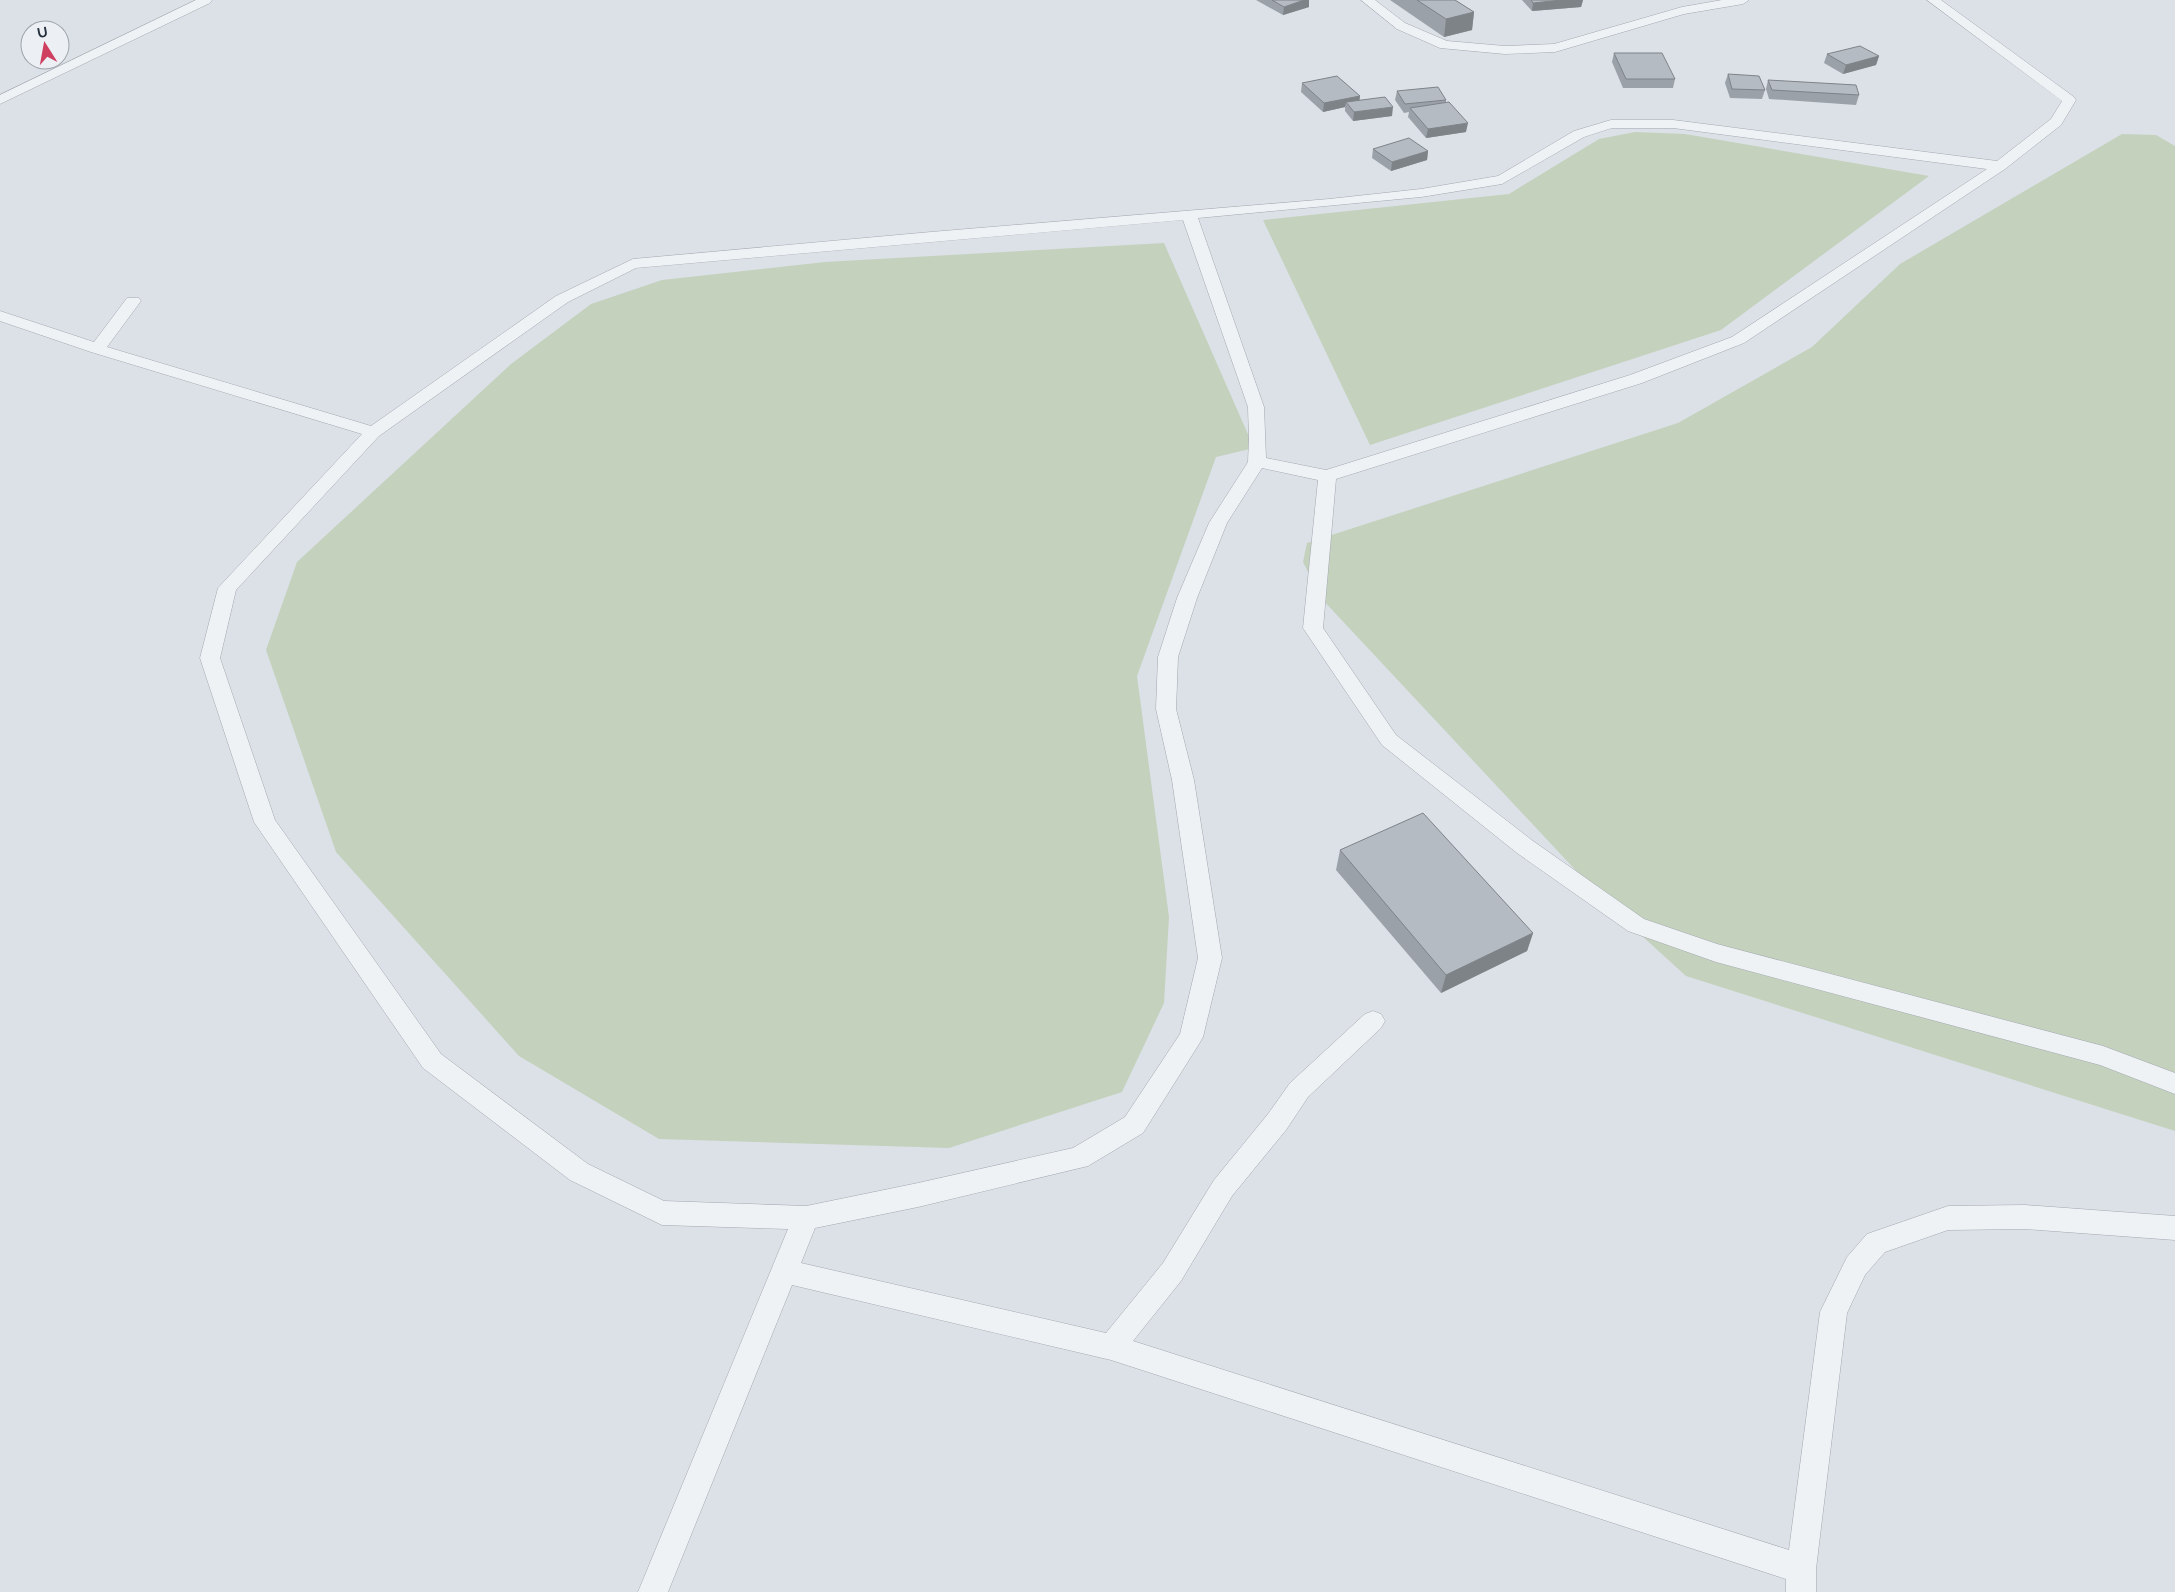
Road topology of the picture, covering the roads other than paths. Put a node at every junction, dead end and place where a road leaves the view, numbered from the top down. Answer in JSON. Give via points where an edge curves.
{"nodes":[{"id":1,"x":206,"y":0,"type":"edge"},
{"id":2,"x":1366,"y":0,"type":"edge"},
{"id":3,"x":1743,"y":0,"type":"edge"},
{"id":4,"x":1933,"y":0,"type":"edge"},
{"id":5,"x":0,"y":100,"type":"edge"},
{"id":6,"x":2000,"y":166,"type":"junction"},
{"id":7,"x":1189,"y":215,"type":"junction"},
{"id":8,"x":133,"y":301,"type":"dead end"},
{"id":9,"x":0,"y":316,"type":"edge"},
{"id":10,"x":96,"y":349,"type":"junction"},
{"id":11,"x":373,"y":432,"type":"junction"},
{"id":12,"x":1257,"y":462,"type":"junction"},
{"id":13,"x":1327,"y":476,"type":"junction"},
{"id":14,"x":1373,"y":1021,"type":"dead end"},
{"id":15,"x":2175,"y":1084,"type":"edge"},
{"id":16,"x":806,"y":1218,"type":"junction"},
{"id":17,"x":2175,"y":1228,"type":"edge"},
{"id":18,"x":784,"y":1271,"type":"junction"},
{"id":19,"x":1111,"y":1348,"type":"junction"},
{"id":20,"x":1801,"y":1580,"type":"edge"},
{"id":21,"x":653,"y":1592,"type":"edge"}],
"edges":[{"from":1,"to":5,"type":"lane"},
{"from":2,"to":3,"type":"lane","via":[[1401,26],[1444,45],[1505,50],[1555,48],[1682,11]]},
{"from":4,"to":6,"type":"lane","via":[[2069,100],[2056,122]]},
{"from":6,"to":7,"type":"lane","via":[[1673,124],[1611,124],[1579,134],[1502,180],[1403,195]]},
{"from":6,"to":13,"type":"lane","via":[[1738,340],[1636,379]]},
{"from":7,"to":11,"type":"lane","via":[[633,264],[562,299]]},
{"from":7,"to":12,"type":"lane","via":[[1256,407]]},
{"from":8,"to":10,"type":"lane"},
{"from":9,"to":10,"type":"lane"},
{"from":10,"to":11,"type":"lane"},
{"from":11,"to":16,"type":"lane","via":[[227,588],[210,658],[265,822],[432,1061],[579,1172],[662,1213]]},
{"from":12,"to":13,"type":"lane"},
{"from":12,"to":16,"type":"lane","via":[[1218,523],[1187,598],[1168,657],[1166,710],[1184,780],[1210,958],[1191,1037],[1134,1125],[1079,1158]]},
{"from":13,"to":15,"type":"lane","via":[[1313,628],[1389,740],[1525,848],[1636,925],[1716,952],[2102,1056]]},
{"from":14,"to":19,"type":"lane","via":[[1299,1090],[1223,1188],[1172,1272]]},
{"from":16,"to":18,"type":"lane"},
{"from":17,"to":20,"type":"lane","via":[[2025,1217],[1948,1218],[1876,1243],[1856,1266],[1834,1312]]},
{"from":18,"to":19,"type":"lane"},
{"from":18,"to":21,"type":"lane"},
{"from":19,"to":20,"type":"lane"}]}
